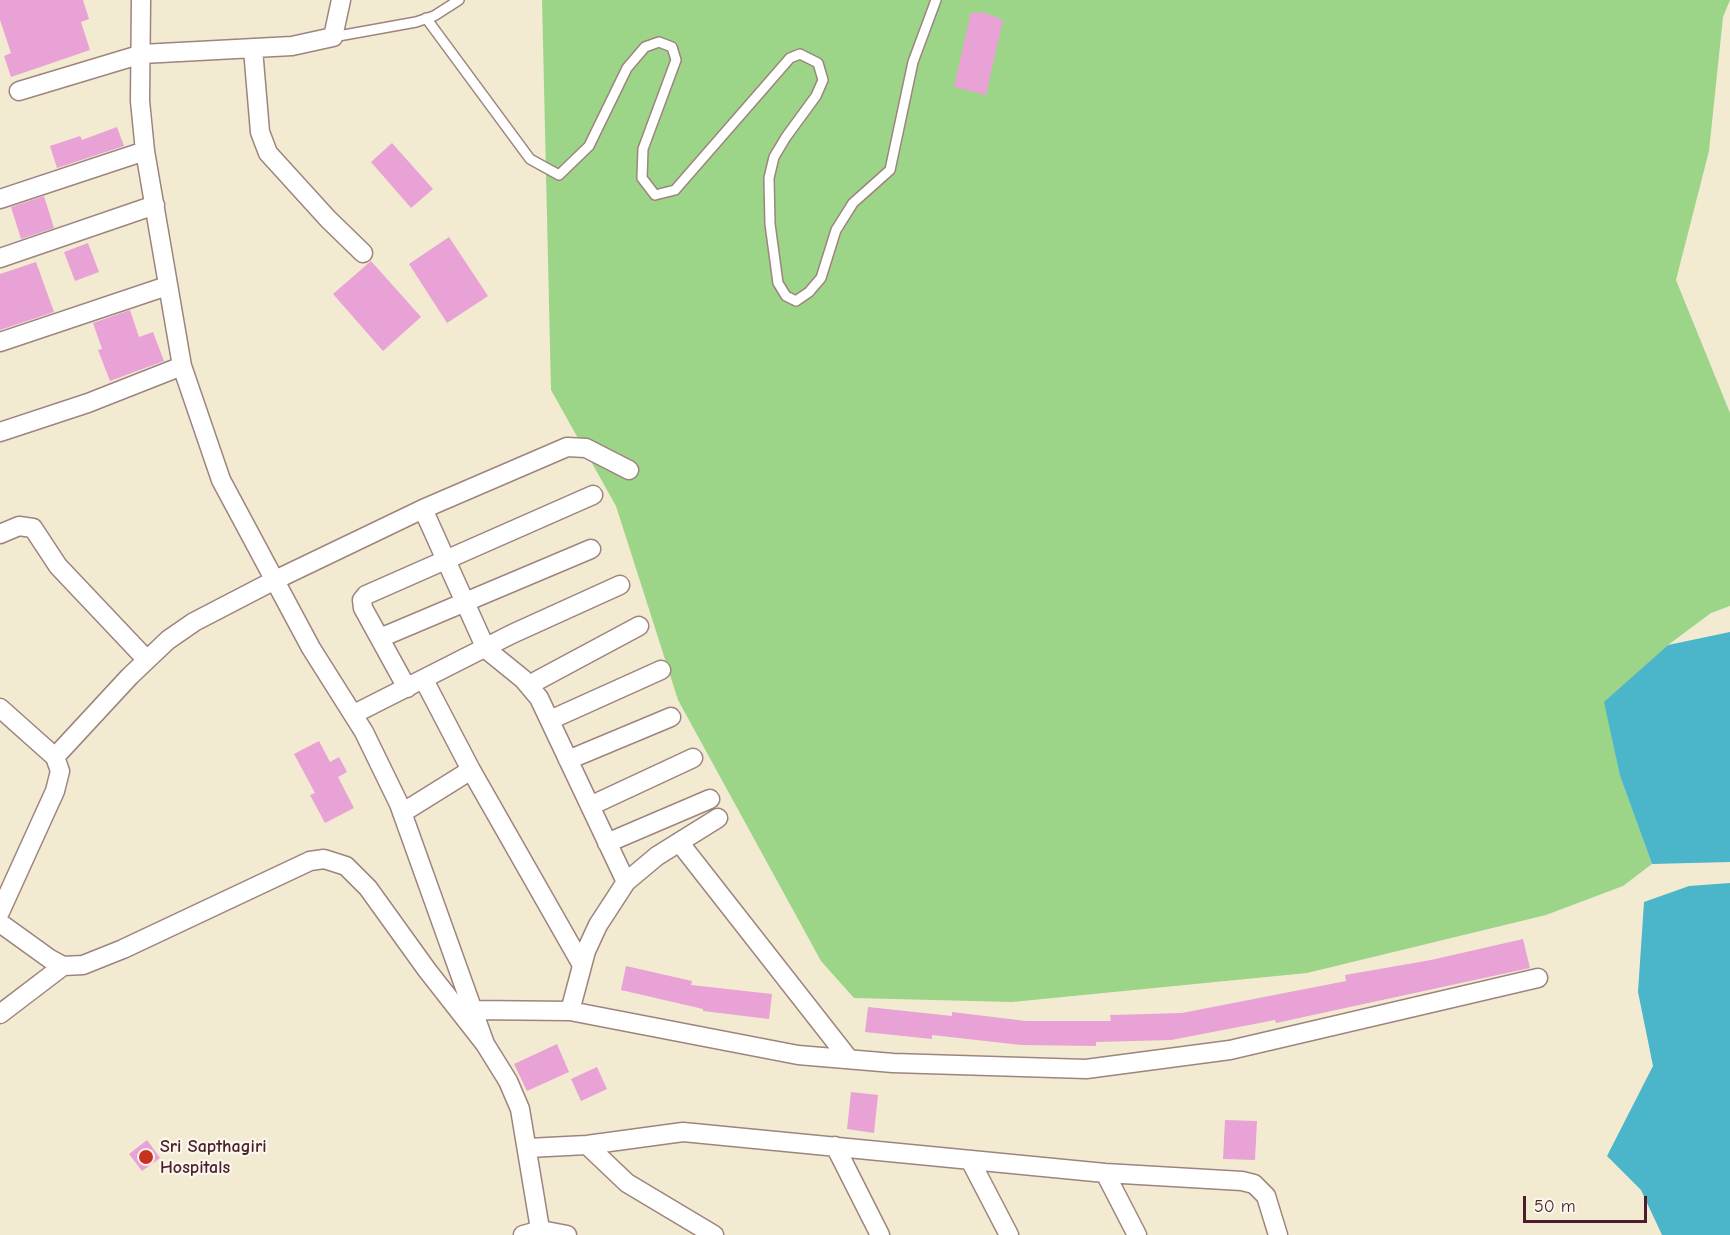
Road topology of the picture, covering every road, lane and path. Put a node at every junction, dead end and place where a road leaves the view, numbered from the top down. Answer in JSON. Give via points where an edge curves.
{"nodes":[{"id":1,"x":141,"y":0,"type":"edge"},
{"id":2,"x":341,"y":0,"type":"edge"},
{"id":3,"x":459,"y":0,"type":"edge"},
{"id":4,"x":936,"y":0,"type":"edge"},
{"id":5,"x":426,"y":18,"type":"junction"},
{"id":6,"x":333,"y":37,"type":"junction"},
{"id":7,"x":253,"y":49,"type":"junction"},
{"id":8,"x":142,"y":54,"type":"junction"},
{"id":9,"x":19,"y":91,"type":"dead end"},
{"id":10,"x":145,"y":151,"type":"junction"},
{"id":11,"x":0,"y":199,"type":"edge"},
{"id":12,"x":155,"y":205,"type":"junction"},
{"id":13,"x":363,"y":253,"type":"dead end"},
{"id":14,"x":0,"y":258,"type":"edge"},
{"id":15,"x":166,"y":286,"type":"junction"},
{"id":16,"x":0,"y":342,"type":"edge"},
{"id":17,"x":182,"y":366,"type":"junction"},
{"id":18,"x":0,"y":432,"type":"edge"},
{"id":19,"x":629,"y":470,"type":"dead end"},
{"id":20,"x":593,"y":495,"type":"dead end"},
{"id":21,"x":423,"y":509,"type":"junction"},
{"id":22,"x":0,"y":534,"type":"edge"},
{"id":23,"x":591,"y":549,"type":"dead end"},
{"id":24,"x":446,"y":560,"type":"junction"},
{"id":25,"x":273,"y":581,"type":"junction"},
{"id":26,"x":620,"y":585,"type":"dead end"},
{"id":27,"x":465,"y":603,"type":"junction"},
{"id":28,"x":639,"y":626,"type":"dead end"},
{"id":29,"x":380,"y":638,"type":"junction"},
{"id":30,"x":486,"y":649,"type":"junction"},
{"id":31,"x":146,"y":659,"type":"junction"},
{"id":32,"x":661,"y":670,"type":"dead end"},
{"id":33,"x":424,"y":680,"type":"junction"},
{"id":34,"x":529,"y":685,"type":"junction"},
{"id":35,"x":407,"y":688,"type":"junction"},
{"id":36,"x":0,"y":708,"type":"edge"},
{"id":37,"x":354,"y":714,"type":"junction"},
{"id":38,"x":671,"y":717,"type":"dead end"},
{"id":39,"x":550,"y":720,"type":"junction"},
{"id":40,"x":55,"y":757,"type":"junction"},
{"id":41,"x":693,"y":758,"type":"dead end"},
{"id":42,"x":568,"y":760,"type":"junction"},
{"id":43,"x":471,"y":770,"type":"junction"},
{"id":44,"x":710,"y":799,"type":"dead end"},
{"id":45,"x":590,"y":806,"type":"junction"},
{"id":46,"x":402,"y":813,"type":"junction"},
{"id":47,"x":718,"y":818,"type":"dead end"},
{"id":48,"x":679,"y":842,"type":"junction"},
{"id":49,"x":608,"y":843,"type":"junction"},
{"id":50,"x":626,"y":882,"type":"junction"},
{"id":51,"x":0,"y":912,"type":"edge"},
{"id":52,"x":0,"y":923,"type":"edge"},
{"id":53,"x":582,"y":965,"type":"junction"},
{"id":54,"x":63,"y":966,"type":"junction"},
{"id":55,"x":1538,"y":978,"type":"dead end"},
{"id":56,"x":473,"y":1010,"type":"junction"},
{"id":57,"x":570,"y":1011,"type":"junction"},
{"id":58,"x":0,"y":1014,"type":"edge"},
{"id":59,"x":485,"y":1044,"type":"junction"},
{"id":60,"x":849,"y":1059,"type":"junction"},
{"id":61,"x":587,"y":1145,"type":"junction"},
{"id":62,"x":835,"y":1146,"type":"junction"},
{"id":63,"x":528,"y":1148,"type":"junction"},
{"id":64,"x":970,"y":1160,"type":"junction"},
{"id":65,"x":1105,"y":1173,"type":"junction"},
{"id":66,"x":535,"y":1233,"type":"edge"},
{"id":67,"x":567,"y":1235,"type":"edge"},
{"id":68,"x":714,"y":1235,"type":"edge"},
{"id":69,"x":880,"y":1235,"type":"edge"},
{"id":70,"x":1009,"y":1235,"type":"edge"},
{"id":71,"x":1137,"y":1235,"type":"edge"},
{"id":72,"x":1278,"y":1235,"type":"edge"}],
"edges":[{"from":1,"to":8,"type":"street"},
{"from":2,"to":6,"type":"street"},
{"from":3,"to":5,"type":"lane"},
{"from":4,"to":5,"type":"lane","via":[[913,62],[890,170],[853,203],[836,230],[820,278],[810,292],[796,301],[786,296],[778,283],[768,177],[774,157],[816,96],[823,80],[818,63],[800,54],[790,58],[675,190],[656,195],[642,178],[643,150],[676,60],[672,47],[659,42],[645,47],[627,68],[589,146],[559,175],[530,159]]},
{"from":5,"to":6,"type":"lane","via":[[388,29]]},
{"from":6,"to":7,"type":"street"},
{"from":7,"to":8,"type":"street"},
{"from":7,"to":13,"type":"street","via":[[260,132],[268,153]]},
{"from":8,"to":9,"type":"street"},
{"from":8,"to":10,"type":"street","via":[[140,101]]},
{"from":10,"to":11,"type":"street"},
{"from":10,"to":12,"type":"street"},
{"from":12,"to":14,"type":"street"},
{"from":12,"to":15,"type":"street"},
{"from":15,"to":16,"type":"street"},
{"from":15,"to":17,"type":"street"},
{"from":17,"to":18,"type":"street"},
{"from":17,"to":25,"type":"street","via":[[221,480]]},
{"from":19,"to":21,"type":"street","via":[[586,448],[573,446]]},
{"from":20,"to":24,"type":"street"},
{"from":21,"to":24,"type":"street"},
{"from":21,"to":25,"type":"street"},
{"from":22,"to":31,"type":"street","via":[[19,526],[33,528],[58,566]]},
{"from":23,"to":27,"type":"street"},
{"from":24,"to":27,"type":"street"},
{"from":24,"to":29,"type":"street","via":[[366,595],[363,608]]},
{"from":25,"to":31,"type":"street","via":[[194,622]]},
{"from":25,"to":37,"type":"street"},
{"from":26,"to":30,"type":"street"},
{"from":27,"to":29,"type":"street"},
{"from":27,"to":30,"type":"street"},
{"from":28,"to":34,"type":"street"},
{"from":29,"to":35,"type":"street"},
{"from":30,"to":33,"type":"street"},
{"from":30,"to":34,"type":"street"},
{"from":31,"to":40,"type":"street"},
{"from":32,"to":39,"type":"street"},
{"from":33,"to":35,"type":"street"},
{"from":33,"to":43,"type":"street"},
{"from":34,"to":39,"type":"street"},
{"from":35,"to":37,"type":"street"},
{"from":36,"to":40,"type":"street"},
{"from":37,"to":46,"type":"street"},
{"from":38,"to":42,"type":"street"},
{"from":39,"to":42,"type":"street"},
{"from":40,"to":51,"type":"street","via":[[60,771],[55,791]]},
{"from":41,"to":45,"type":"street"},
{"from":42,"to":45,"type":"street"},
{"from":43,"to":46,"type":"street"},
{"from":43,"to":53,"type":"street"},
{"from":44,"to":49,"type":"street"},
{"from":45,"to":49,"type":"street"},
{"from":46,"to":56,"type":"street"},
{"from":47,"to":48,"type":"street"},
{"from":48,"to":50,"type":"street"},
{"from":48,"to":60,"type":"street"},
{"from":49,"to":50,"type":"street"},
{"from":50,"to":53,"type":"street","via":[[598,925]]},
{"from":52,"to":54,"type":"street"},
{"from":53,"to":57,"type":"street"},
{"from":54,"to":58,"type":"street"},
{"from":54,"to":59,"type":"street","via":[[83,965],[123,949],[291,868],[324,859],[346,866],[358,877]]},
{"from":55,"to":60,"type":"street","via":[[1230,1050],[1117,1067],[1056,1070]]},
{"from":56,"to":57,"type":"street"},
{"from":56,"to":59,"type":"street"},
{"from":57,"to":60,"type":"street","via":[[798,1055]]},
{"from":59,"to":63,"type":"street","via":[[520,1109]]},
{"from":61,"to":62,"type":"street","via":[[683,1132]]},
{"from":61,"to":63,"type":"street"},
{"from":61,"to":68,"type":"street","via":[[627,1183]]},
{"from":62,"to":64,"type":"street"},
{"from":62,"to":69,"type":"street"},
{"from":63,"to":66,"type":"street"},
{"from":64,"to":65,"type":"street"},
{"from":64,"to":70,"type":"street"},
{"from":65,"to":71,"type":"street"},
{"from":65,"to":72,"type":"street","via":[[1254,1184],[1266,1196]]},
{"from":66,"to":67,"type":"street"}]}
